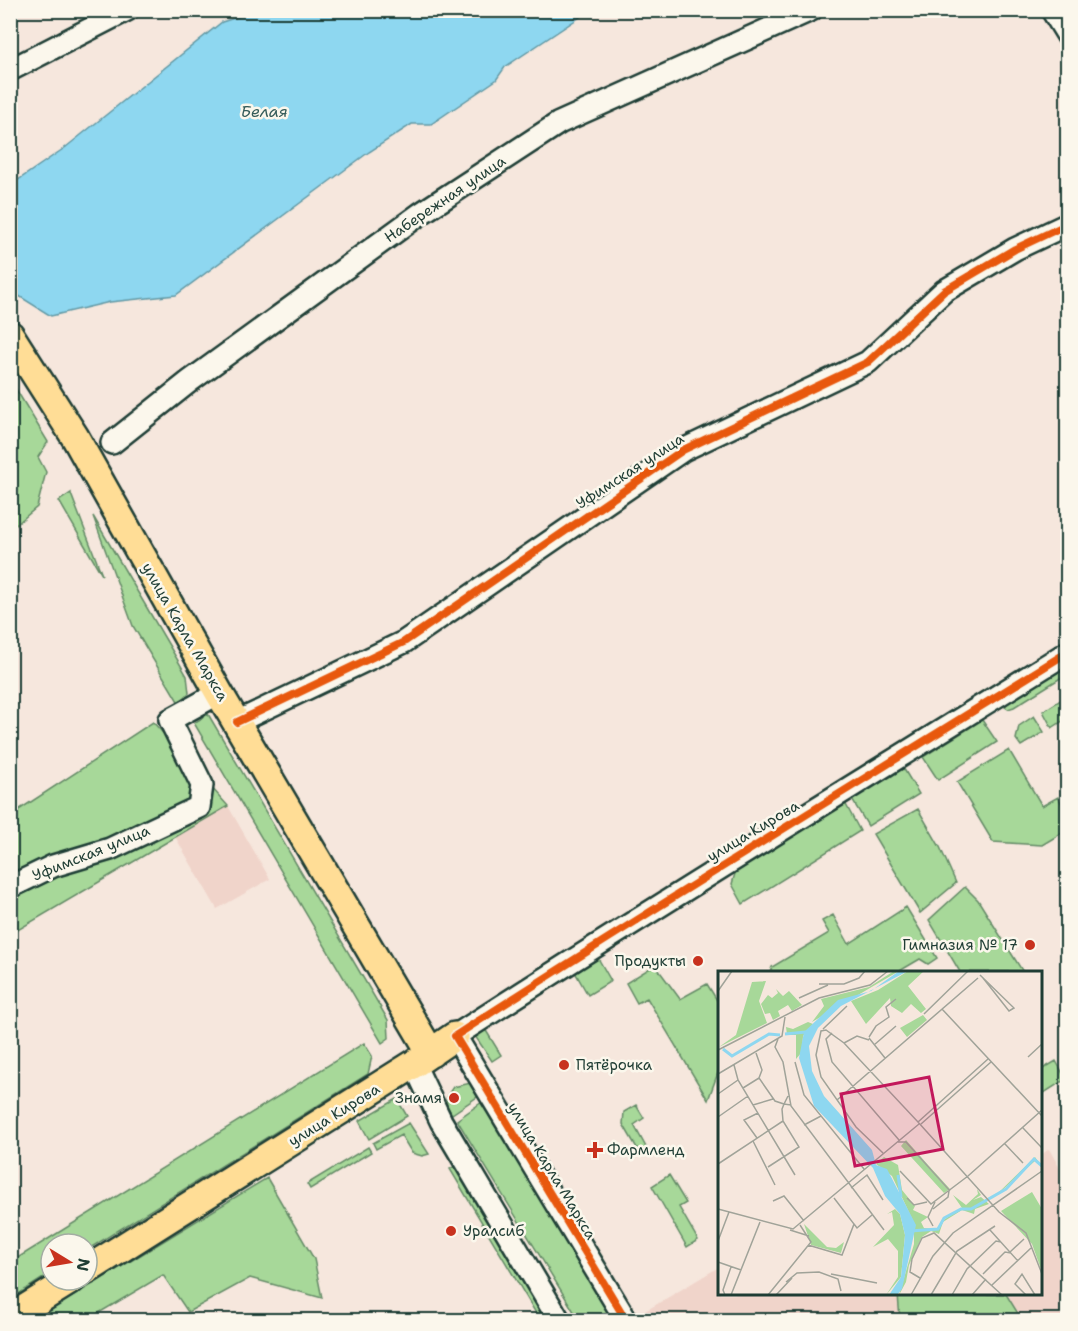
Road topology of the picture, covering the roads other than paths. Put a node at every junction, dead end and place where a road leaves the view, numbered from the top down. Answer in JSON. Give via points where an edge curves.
{"nodes":[{"id":1,"x":127,"y":10,"type":"edge"},
{"id":2,"x":811,"y":10,"type":"edge"},
{"id":3,"x":1052,"y":10,"type":"edge"},
{"id":4,"x":1068,"y":36,"type":"edge"},
{"id":5,"x":10,"y":70,"type":"edge"},
{"id":6,"x":1068,"y":224,"type":"edge"},
{"id":7,"x":10,"y":335,"type":"edge"},
{"id":8,"x":112,"y":443,"type":"dead end"},
{"id":9,"x":1068,"y":652,"type":"edge"},
{"id":10,"x":219,"y":693,"type":"junction"},
{"id":11,"x":237,"y":722,"type":"junction"},
{"id":12,"x":10,"y":887,"type":"edge"},
{"id":13,"x":455,"y":1036,"type":"junction"},
{"id":14,"x":423,"y":1059,"type":"junction"},
{"id":15,"x":99,"y":1262,"type":"edge"},
{"id":16,"x":52,"y":1292,"type":"edge"},
{"id":17,"x":10,"y":1318,"type":"edge"},
{"id":18,"x":559,"y":1320,"type":"edge"},
{"id":19,"x":626,"y":1320,"type":"edge"}],
"edges":[{"from":1,"to":5,"type":"street"},
{"from":2,"to":8,"type":"street","name":"Набережная улица","via":[[559,123],[420,214]]},
{"from":3,"to":4,"type":"street"},
{"from":6,"to":11,"type":"street","name":"Уфимская улица","via":[[1015,249],[944,291],[868,362],[683,450],[404,642]]},
{"from":7,"to":10,"type":"main road","name":"улица Карла Маркса","via":[[75,437]]},
{"from":9,"to":13,"type":"street","name":"улица Кирова"},
{"from":10,"to":11,"type":"main road","name":"улица Карла Маркса"},
{"from":10,"to":12,"type":"street","name":"Уфимская улица","via":[[170,720],[202,785],[199,807],[110,849],[53,866]]},
{"from":11,"to":14,"type":"main road","name":"улица Карла Маркса"},
{"from":13,"to":14,"type":"main road","name":"улица Кирова"},
{"from":13,"to":19,"type":"street","name":"улица Карла Маркса"},
{"from":14,"to":15,"type":"main road","name":"улица Кирова"},
{"from":14,"to":18,"type":"street","name":"улица Карла Маркса","via":[[441,1121]]},
{"from":16,"to":17,"type":"main road"}]}
